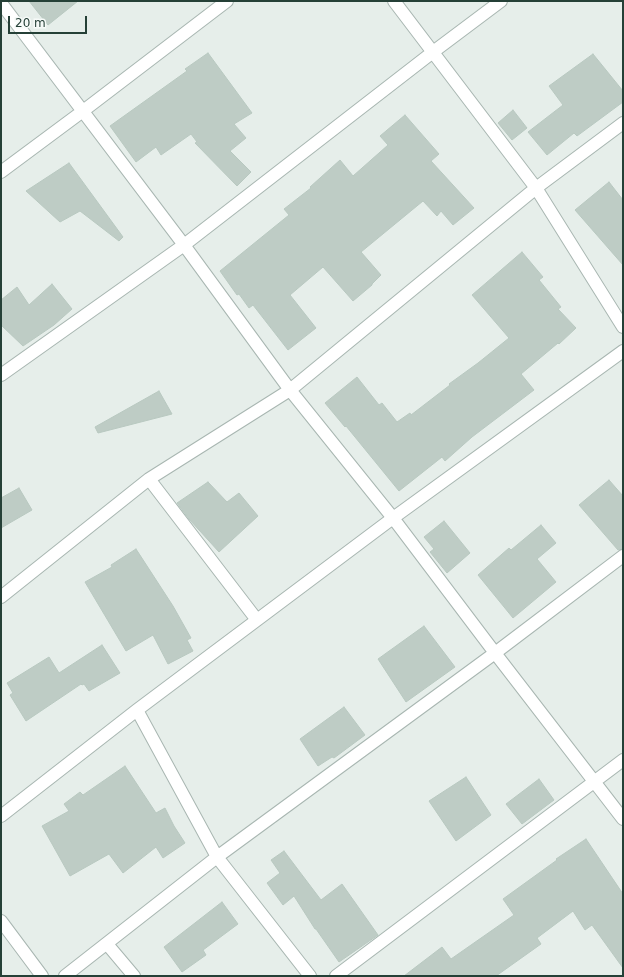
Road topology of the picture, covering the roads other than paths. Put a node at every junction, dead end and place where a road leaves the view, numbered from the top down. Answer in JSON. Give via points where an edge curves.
{"nodes":[{"id":1,"x":227,"y":1,"type":"edge"},
{"id":2,"x":394,"y":1,"type":"edge"},
{"id":3,"x":502,"y":1,"type":"edge"},
{"id":4,"x":1,"y":3,"type":"edge"},
{"id":5,"x":433,"y":52,"type":"junction"},
{"id":6,"x":83,"y":111,"type":"junction"},
{"id":7,"x":623,"y":122,"type":"edge"},
{"id":8,"x":1,"y":172,"type":"edge"},
{"id":9,"x":536,"y":188,"type":"junction"},
{"id":10,"x":184,"y":245,"type":"junction"},
{"id":11,"x":623,"y":327,"type":"edge"},
{"id":12,"x":623,"y":351,"type":"edge"},
{"id":13,"x":1,"y":375,"type":"edge"},
{"id":14,"x":290,"y":390,"type":"junction"},
{"id":15,"x":149,"y":479,"type":"junction"},
{"id":16,"x":393,"y":518,"type":"junction"},
{"id":17,"x":623,"y":556,"type":"edge"},
{"id":18,"x":1,"y":597,"type":"edge"},
{"id":19,"x":257,"y":620,"type":"junction"},
{"id":20,"x":495,"y":653,"type":"junction"},
{"id":21,"x":137,"y":710,"type":"junction"},
{"id":22,"x":623,"y":760,"type":"edge"},
{"id":23,"x":594,"y":780,"type":"junction"},
{"id":24,"x":1,"y":816,"type":"edge"},
{"id":25,"x":623,"y":818,"type":"edge"},
{"id":26,"x":217,"y":857,"type":"junction"},
{"id":27,"x":1,"y":921,"type":"edge"},
{"id":28,"x":107,"y":944,"type":"junction"},
{"id":29,"x":42,"y":976,"type":"edge"},
{"id":30,"x":65,"y":976,"type":"edge"},
{"id":31,"x":134,"y":976,"type":"edge"},
{"id":32,"x":310,"y":976,"type":"edge"},
{"id":33,"x":336,"y":976,"type":"edge"}],
"edges":[{"from":1,"to":6,"type":"street"},
{"from":2,"to":5,"type":"street"},
{"from":3,"to":5,"type":"street"},
{"from":4,"to":6,"type":"street"},
{"from":5,"to":9,"type":"street"},
{"from":5,"to":10,"type":"street"},
{"from":6,"to":8,"type":"street"},
{"from":6,"to":10,"type":"street"},
{"from":7,"to":9,"type":"street"},
{"from":9,"to":11,"type":"street"},
{"from":9,"to":14,"type":"street"},
{"from":10,"to":13,"type":"street"},
{"from":10,"to":14,"type":"street"},
{"from":12,"to":16,"type":"street"},
{"from":14,"to":15,"type":"street"},
{"from":14,"to":16,"type":"street"},
{"from":15,"to":18,"type":"street"},
{"from":15,"to":19,"type":"street"},
{"from":16,"to":19,"type":"street"},
{"from":16,"to":20,"type":"street"},
{"from":17,"to":20,"type":"street"},
{"from":19,"to":21,"type":"street"},
{"from":20,"to":23,"type":"street"},
{"from":20,"to":26,"type":"street"},
{"from":21,"to":24,"type":"street"},
{"from":21,"to":26,"type":"street"},
{"from":22,"to":23,"type":"street"},
{"from":23,"to":25,"type":"street"},
{"from":23,"to":33,"type":"street"},
{"from":26,"to":28,"type":"street"},
{"from":26,"to":32,"type":"street"},
{"from":27,"to":29,"type":"street"},
{"from":28,"to":30,"type":"street"},
{"from":28,"to":31,"type":"street"}]}
